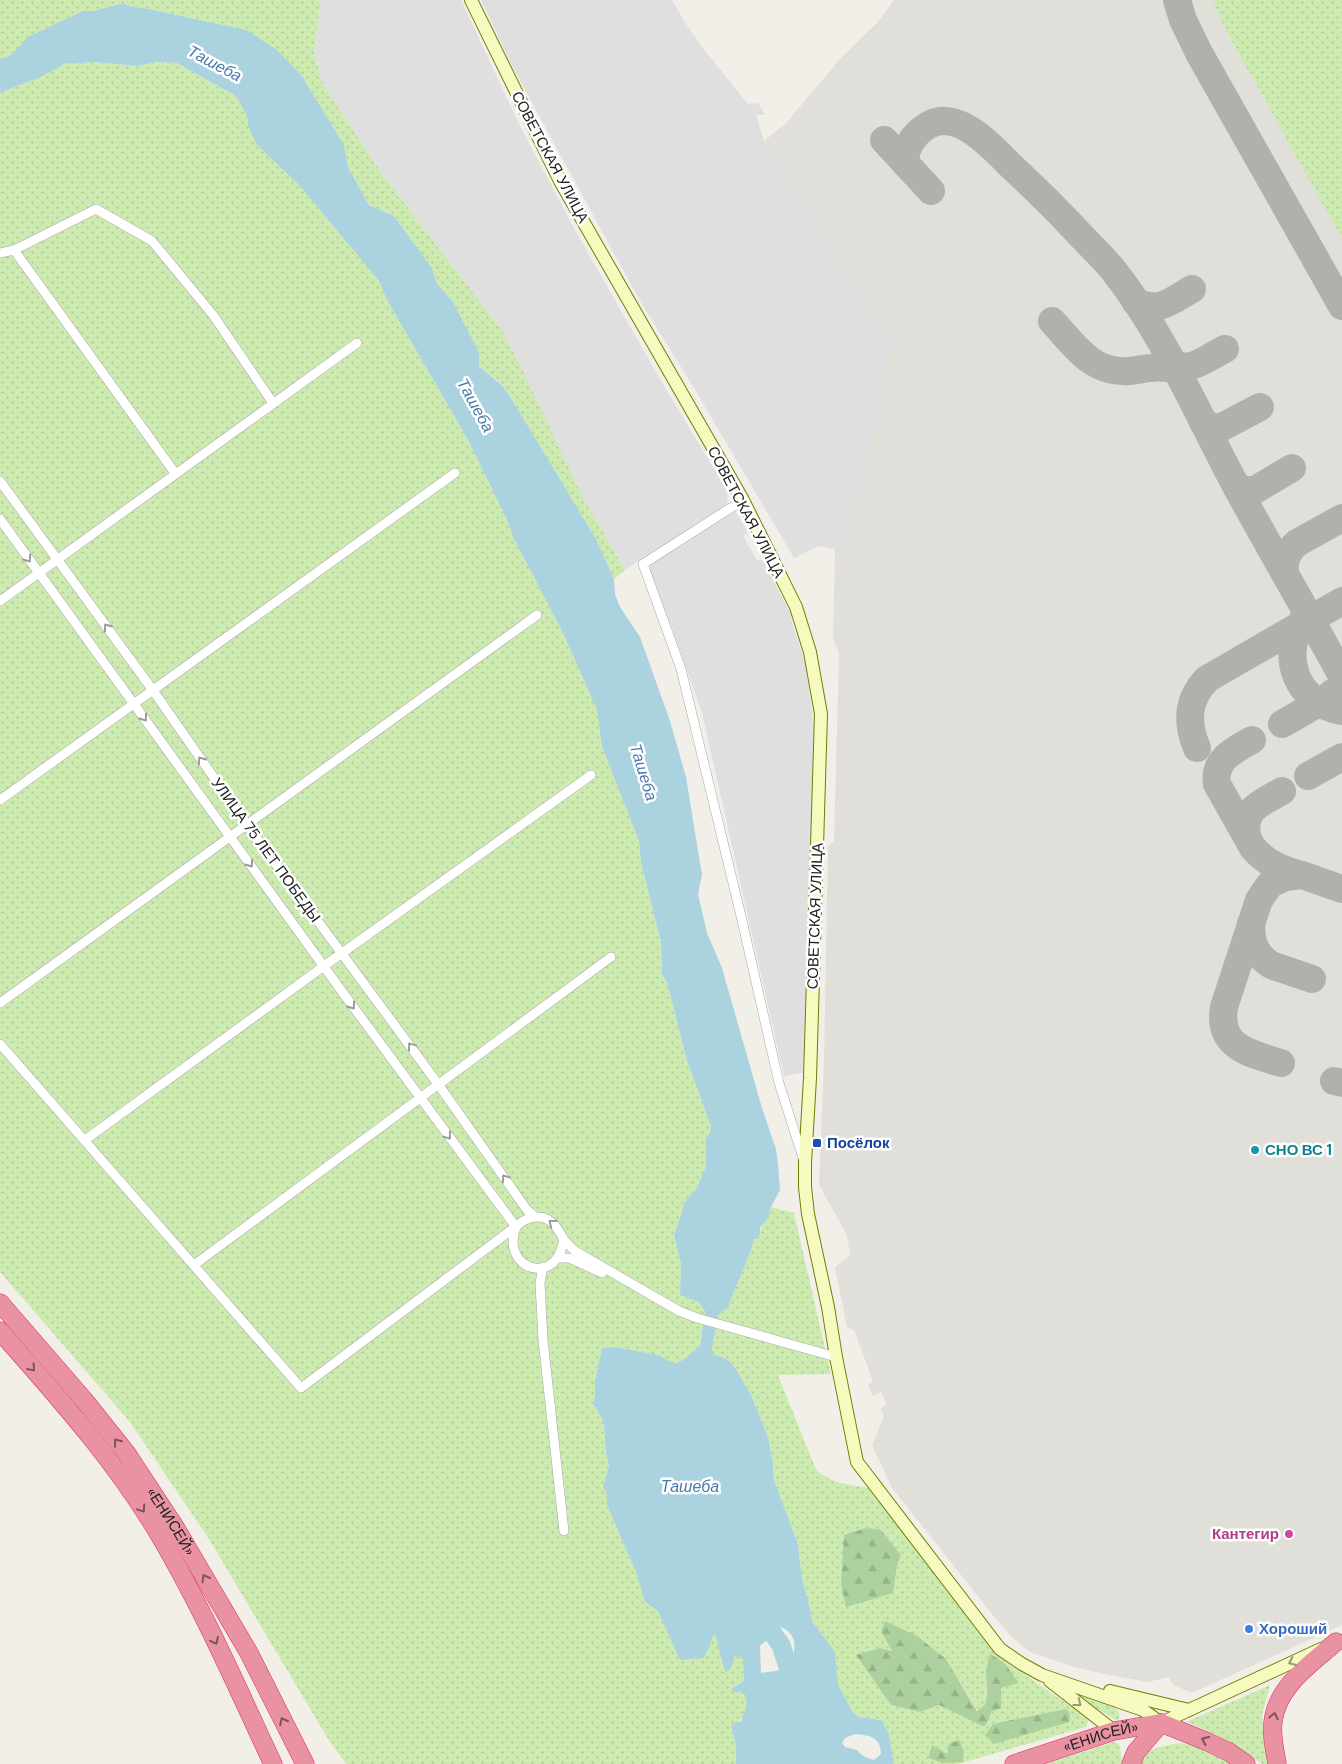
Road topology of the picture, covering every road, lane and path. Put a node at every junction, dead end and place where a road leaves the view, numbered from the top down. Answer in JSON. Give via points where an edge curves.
{"nodes":[{"id":1,"x":471,"y":0,"type":"edge"},
{"id":2,"x":14,"y":250,"type":"junction"},
{"id":3,"x":0,"y":253,"type":"edge"},
{"id":4,"x":357,"y":343,"type":"dead end"},
{"id":5,"x":273,"y":403,"type":"junction"},
{"id":6,"x":175,"y":473,"type":"junction"},
{"id":7,"x":455,"y":473,"type":"dead end"},
{"id":8,"x":0,"y":481,"type":"edge"},
{"id":9,"x":743,"y":500,"type":"junction"},
{"id":10,"x":0,"y":519,"type":"edge"},
{"id":11,"x":57,"y":560,"type":"junction"},
{"id":12,"x":38,"y":574,"type":"junction"},
{"id":13,"x":0,"y":601,"type":"edge"},
{"id":14,"x":536,"y":615,"type":"dead end"},
{"id":15,"x":152,"y":689,"type":"junction"},
{"id":16,"x":133,"y":703,"type":"junction"},
{"id":17,"x":591,"y":775,"type":"dead end"},
{"id":18,"x":0,"y":800,"type":"edge"},
{"id":19,"x":247,"y":825,"type":"junction"},
{"id":20,"x":230,"y":837,"type":"junction"},
{"id":21,"x":342,"y":954,"type":"junction"},
{"id":22,"x":611,"y":957,"type":"dead end"},
{"id":23,"x":324,"y":966,"type":"junction"},
{"id":24,"x":0,"y":1003,"type":"edge"},
{"id":25,"x":0,"y":1044,"type":"edge"},
{"id":26,"x":438,"y":1084,"type":"junction"},
{"id":27,"x":420,"y":1098,"type":"junction"},
{"id":28,"x":86,"y":1140,"type":"junction"},
{"id":29,"x":805,"y":1163,"type":"junction"},
{"id":30,"x":535,"y":1217,"type":"junction"},
{"id":31,"x":516,"y":1227,"type":"junction"},
{"id":32,"x":564,"y":1240,"type":"junction"},
{"id":33,"x":558,"y":1258,"type":"junction"},
{"id":34,"x":194,"y":1265,"type":"junction"},
{"id":35,"x":543,"y":1268,"type":"junction"},
{"id":36,"x":0,"y":1303,"type":"edge"},
{"id":37,"x":679,"y":1310,"type":"junction"},
{"id":38,"x":0,"y":1331,"type":"edge"},
{"id":39,"x":836,"y":1357,"type":"junction"},
{"id":40,"x":564,"y":1531,"type":"dead end"},
{"id":41,"x":1339,"y":1641,"type":"edge"},
{"id":42,"x":1042,"y":1675,"type":"junction"},
{"id":43,"x":1188,"y":1710,"type":"junction"},
{"id":44,"x":1160,"y":1723,"type":"junction"},
{"id":45,"x":1114,"y":1731,"type":"junction"},
{"id":46,"x":273,"y":1764,"type":"edge"},
{"id":47,"x":305,"y":1764,"type":"edge"},
{"id":48,"x":1014,"y":1764,"type":"edge"},
{"id":49,"x":1131,"y":1764,"type":"edge"},
{"id":50,"x":1246,"y":1764,"type":"edge"},
{"id":51,"x":1277,"y":1764,"type":"edge"}],
"edges":[{"from":1,"to":9,"type":"street","name":"СОВЕТСКАЯ УЛИЦА","via":[[560,181]]},
{"from":2,"to":3,"type":"street"},
{"from":2,"to":5,"type":"street","via":[[96,209],[152,241],[213,314]]},
{"from":2,"to":6,"type":"street"},
{"from":4,"to":5,"type":"street"},
{"from":5,"to":6,"type":"street"},
{"from":6,"to":11,"type":"street"},
{"from":7,"to":15,"type":"street"},
{"from":8,"to":11,"type":"street","name":"УЛИЦА 75 ЛЕТ ПОБЕДЫ"},
{"from":9,"to":29,"type":"street","name":"СОВЕТСКАЯ УЛИЦА","via":[[796,607],[810,652],[821,714]]},
{"from":9,"to":29,"type":"street","via":[[643,564],[681,669],[779,1083]]},
{"from":10,"to":12,"type":"street","name":"УЛИЦА 75 ЛЕТ ПОБЕДЫ","one_way":true},
{"from":11,"to":12,"type":"street"},
{"from":15,"to":11,"type":"street","name":"УЛИЦА 75 ЛЕТ ПОБЕДЫ","one_way":true},
{"from":12,"to":13,"type":"street"},
{"from":12,"to":16,"type":"street","name":"УЛИЦА 75 ЛЕТ ПОБЕДЫ"},
{"from":14,"to":19,"type":"street"},
{"from":15,"to":16,"type":"street"},
{"from":19,"to":15,"type":"street","name":"УЛИЦА 75 ЛЕТ ПОБЕДЫ","one_way":true},
{"from":16,"to":18,"type":"street"},
{"from":16,"to":20,"type":"street","name":"УЛИЦА 75 ЛЕТ ПОБЕДЫ","one_way":true},
{"from":17,"to":21,"type":"street"},
{"from":19,"to":20,"type":"street"},
{"from":19,"to":21,"type":"street","name":"УЛИЦА 75 ЛЕТ ПОБЕДЫ"},
{"from":20,"to":23,"type":"street","name":"УЛИЦА 75 ЛЕТ ПОБЕДЫ","one_way":true},
{"from":20,"to":24,"type":"street"},
{"from":21,"to":23,"type":"street"},
{"from":26,"to":21,"type":"street","name":"УЛИЦА 75 ЛЕТ ПОБЕДЫ","one_way":true},
{"from":22,"to":26,"type":"street"},
{"from":23,"to":27,"type":"street","name":"УЛИЦА 75 ЛЕТ ПОБЕДЫ","one_way":true},
{"from":23,"to":28,"type":"street"},
{"from":25,"to":28,"type":"street"},
{"from":26,"to":27,"type":"street"},
{"from":30,"to":26,"type":"street","name":"УЛИЦА 75 ЛЕТ ПОБЕДЫ","one_way":true},
{"from":27,"to":31,"type":"street","name":"УЛИЦА 75 ЛЕТ ПОБЕДЫ","one_way":true},
{"from":27,"to":34,"type":"street"},
{"from":28,"to":34,"type":"street"},
{"from":29,"to":39,"type":"street","name":"СОВЕТСКАЯ УЛИЦА","via":[[808,1214]]},
{"from":30,"to":31,"type":"street"},
{"from":32,"to":30,"type":"street","one_way":true,"via":[[553,1222]]},
{"from":31,"to":34,"type":"street","via":[[300,1388]]},
{"from":31,"to":35,"type":"street","via":[[512,1244],[514,1253],[526,1265]]},
{"from":32,"to":33,"type":"street"},
{"from":32,"to":37,"type":"street","via":[[575,1252]]},
{"from":33,"to":35,"type":"street"},
{"from":33,"to":37,"type":"street","via":[[579,1262]]},
{"from":35,"to":40,"type":"street","via":[[540,1283],[543,1340]]},
{"from":47,"to":36,"type":"highway","name":"«ЕНИСЕЙ»","one_way":true,"via":[[249,1653],[175,1526],[127,1454]]},
{"from":37,"to":39,"type":"street","via":[[697,1318]]},
{"from":38,"to":46,"type":"highway","name":"«ЕНИСЕЙ»","one_way":true,"via":[[114,1466],[160,1536],[203,1615]]},
{"from":39,"to":42,"type":"street","name":"СОВЕТСКАЯ УЛИЦА","via":[[857,1462],[1000,1649]]},
{"from":41,"to":43,"type":"street","one_way":true},
{"from":51,"to":41,"type":"highway","one_way":true,"via":[[1272,1722],[1280,1699],[1298,1675]]},
{"from":42,"to":43,"type":"street"},
{"from":42,"to":44,"type":"street","via":[[1143,1710]]},
{"from":42,"to":45,"type":"street","one_way":true},
{"from":43,"to":44,"type":"street"},
{"from":44,"to":45,"type":"highway","name":"«ЕНИСЕЙ»"},
{"from":44,"to":49,"type":"highway","name":"«ЕНИСЕЙ»","via":[[1136,1752]]},
{"from":50,"to":44,"type":"highway","one_way":true,"via":[[1229,1752]]},
{"from":45,"to":48,"type":"highway","name":"«ЕНИСЕЙ»"}]}
